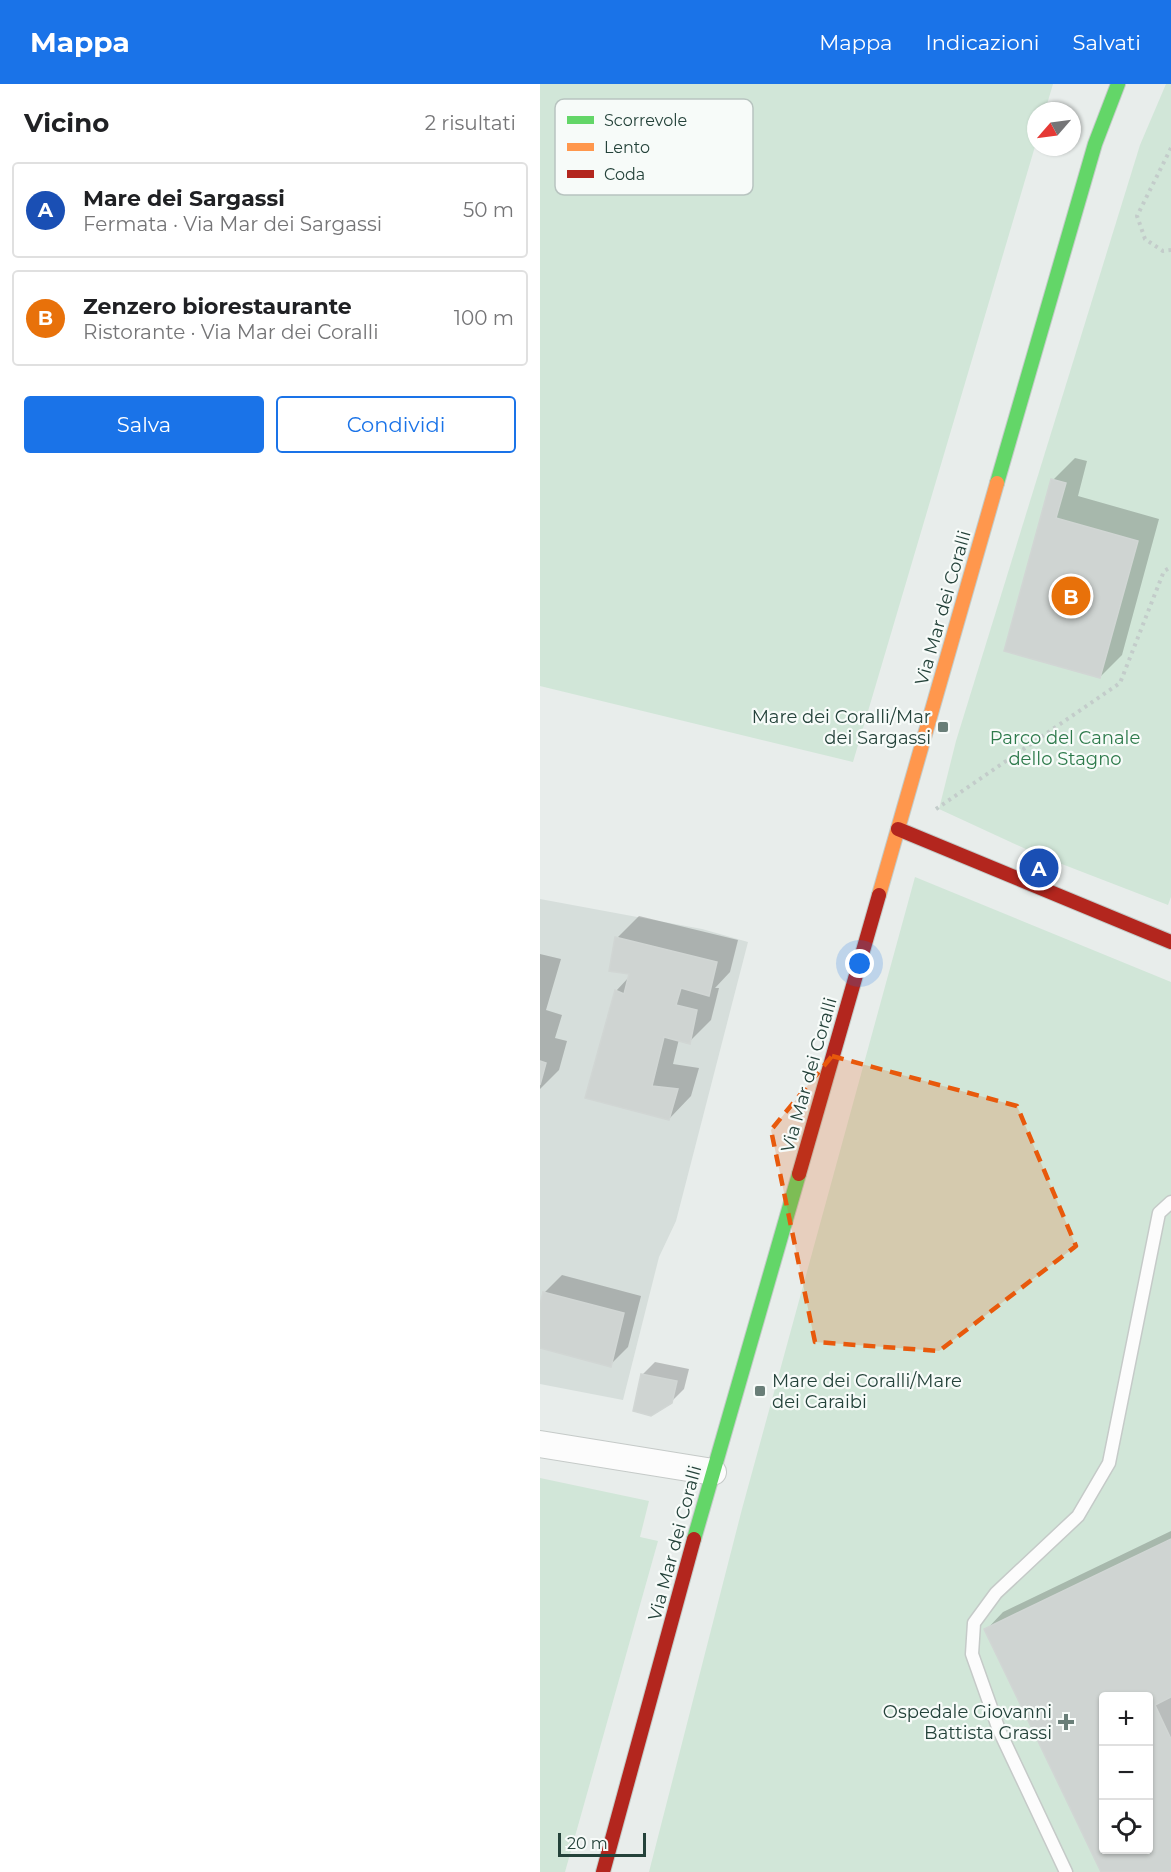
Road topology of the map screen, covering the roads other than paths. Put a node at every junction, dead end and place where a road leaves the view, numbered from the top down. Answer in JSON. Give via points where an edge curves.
{"nodes":[{"id":1,"x":1118,"y":84,"type":"edge"},
{"id":2,"x":901,"y":830,"type":"junction"},
{"id":3,"x":1171,"y":942,"type":"edge"},
{"id":4,"x":1171,"y":1202,"type":"edge"},
{"id":5,"x":540,"y":1444,"type":"edge"},
{"id":6,"x":713,"y":1472,"type":"junction"},
{"id":7,"x":603,"y":1872,"type":"edge"},
{"id":8,"x":1066,"y":1872,"type":"edge"}],
"edges":[{"from":1,"to":2,"type":"street","name":"Via Mar dei Coralli","via":[[1086,174]]},
{"from":2,"to":3,"type":"street"},
{"from":2,"to":6,"type":"street","name":"Via Mar dei Coralli"},
{"from":4,"to":8,"type":"lane","via":[[1159,1213],[1110,1463],[1078,1516],[996,1593],[974,1623],[972,1654],[999,1730]]},
{"from":5,"to":6,"type":"street"},
{"from":6,"to":7,"type":"street","name":"Via Mar dei Coralli"}]}
